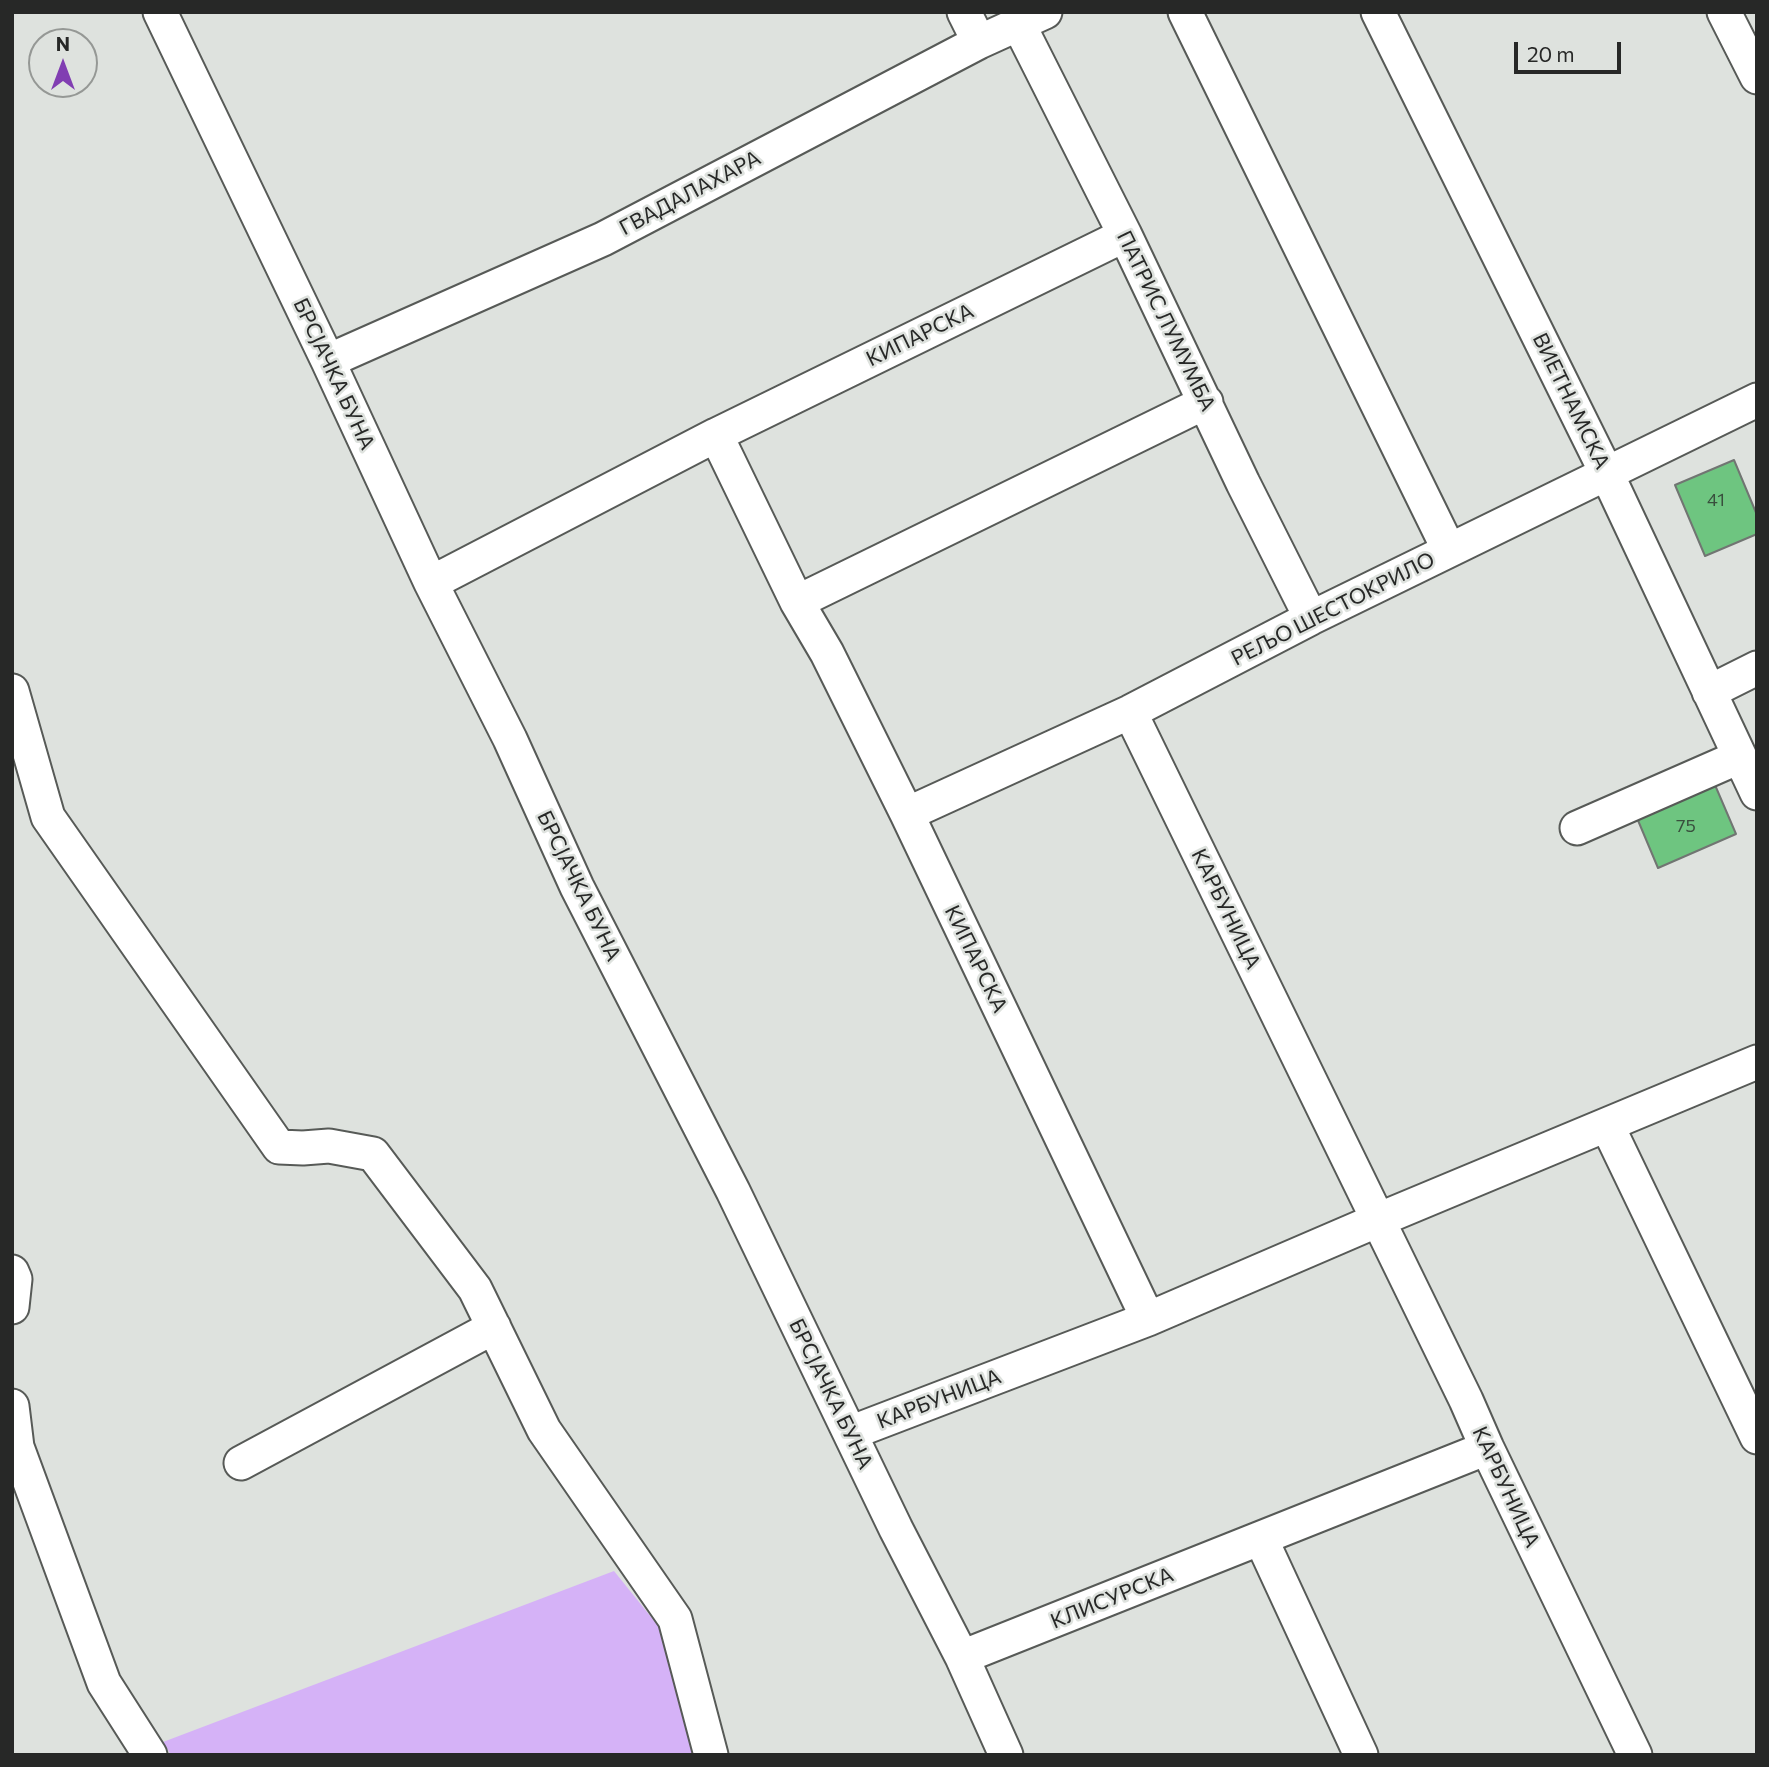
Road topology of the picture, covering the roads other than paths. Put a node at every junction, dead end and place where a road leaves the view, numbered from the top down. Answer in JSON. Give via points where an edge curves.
{"nodes":[{"id":1,"x":160,"y":12,"type":"edge"},
{"id":2,"x":964,"y":12,"type":"edge"},
{"id":3,"x":1185,"y":12,"type":"edge"},
{"id":4,"x":1378,"y":12,"type":"edge"},
{"id":5,"x":1724,"y":12,"type":"edge"},
{"id":6,"x":1032,"y":19,"type":"edge"},
{"id":7,"x":979,"y":43,"type":"junction"},
{"id":8,"x":1757,"y":77,"type":"edge"},
{"id":9,"x":1125,"y":235,"type":"junction"},
{"id":10,"x":328,"y":361,"type":"junction"},
{"id":11,"x":1757,"y":400,"type":"edge"},
{"id":12,"x":1206,"y":402,"type":"junction"},
{"id":13,"x":716,"y":435,"type":"junction"},
{"id":14,"x":1606,"y":472,"type":"junction"},
{"id":15,"x":1449,"y":550,"type":"junction"},
{"id":16,"x":431,"y":583,"type":"junction"},
{"id":17,"x":797,"y":602,"type":"junction"},
{"id":18,"x":1311,"y":618,"type":"junction"},
{"id":19,"x":1757,"y":668,"type":"edge"},
{"id":20,"x":12,"y":691,"type":"edge"},
{"id":21,"x":1709,"y":692,"type":"junction"},
{"id":22,"x":1130,"y":712,"type":"junction"},
{"id":23,"x":1739,"y":757,"type":"junction"},
{"id":24,"x":1757,"y":793,"type":"edge"},
{"id":25,"x":907,"y":814,"type":"junction"},
{"id":26,"x":1577,"y":828,"type":"dead end"},
{"id":27,"x":1757,"y":1062,"type":"edge"},
{"id":28,"x":1607,"y":1125,"type":"junction"},
{"id":29,"x":1378,"y":1220,"type":"junction"},
{"id":30,"x":12,"y":1272,"type":"edge"},
{"id":31,"x":12,"y":1307,"type":"edge"},
{"id":32,"x":1148,"y":1319,"type":"junction"},
{"id":33,"x":494,"y":1327,"type":"junction"},
{"id":34,"x":12,"y":1406,"type":"edge"},
{"id":35,"x":850,"y":1433,"type":"junction"},
{"id":36,"x":1757,"y":1437,"type":"edge"},
{"id":37,"x":1487,"y":1448,"type":"junction"},
{"id":38,"x":241,"y":1463,"type":"dead end"},
{"id":39,"x":1261,"y":1539,"type":"junction"},
{"id":40,"x":962,"y":1657,"type":"junction"},
{"id":41,"x":150,"y":1755,"type":"edge"},
{"id":42,"x":711,"y":1755,"type":"edge"},
{"id":43,"x":1006,"y":1755,"type":"edge"},
{"id":44,"x":1361,"y":1755,"type":"edge"},
{"id":45,"x":1636,"y":1755,"type":"edge"}],
"edges":[{"from":1,"to":10,"type":"street","name":"БРСЈАЧКА БУНА"},
{"from":2,"to":7,"type":"street"},
{"from":3,"to":15,"type":"street"},
{"from":4,"to":14,"type":"street","name":"ВИЕТНАМСКА"},
{"from":5,"to":8,"type":"street"},
{"from":6,"to":7,"type":"street","name":"ГВАДАЛАХАРА"},
{"from":6,"to":9,"type":"street","name":"ПАТРИС ЛУМУМБА"},
{"from":7,"to":10,"type":"street","name":"ГВАДАЛАХАРА","via":[[603,239]]},
{"from":9,"to":12,"type":"street","name":"ПАТРИС ЛУМУМБА"},
{"from":9,"to":13,"type":"street","name":"КИПАРСКА"},
{"from":10,"to":16,"type":"street","name":"БРСЈАЧКА БУНА"},
{"from":11,"to":14,"type":"street","name":"РЕЉО ШЕСТОКРИЛО"},
{"from":12,"to":17,"type":"street"},
{"from":12,"to":18,"type":"street","name":"ПАТРИС ЛУМУМБА"},
{"from":13,"to":16,"type":"street","name":"КИПАРСКА"},
{"from":13,"to":17,"type":"street","name":"КИПАРСКА"},
{"from":14,"to":15,"type":"street","name":"РЕЉО ШЕСТОКРИЛО"},
{"from":14,"to":21,"type":"street","name":"ВИЕТНАМСКА"},
{"from":15,"to":18,"type":"street","name":"РЕЉО ШЕСТОКРИЛО"},
{"from":16,"to":35,"type":"street","name":"БРСЈАЧКА БУНА"},
{"from":17,"to":25,"type":"street","name":"КИПАРСКА"},
{"from":18,"to":22,"type":"street","name":"РЕЉО ШЕСТОКРИЛО"},
{"from":19,"to":21,"type":"street"},
{"from":20,"to":33,"type":"street","via":[[48,817],[279,1147],[329,1146],[373,1154],[475,1290]]},
{"from":21,"to":23,"type":"street","name":"ВИЕТНАМСКА"},
{"from":22,"to":25,"type":"street","name":"РЕЉО ШЕСТОКРИЛО"},
{"from":22,"to":29,"type":"street","name":"КАРБУНИЦА"},
{"from":23,"to":24,"type":"street","name":"ВИЕТНАМСКА"},
{"from":23,"to":26,"type":"street"},
{"from":25,"to":32,"type":"street","name":"КИПАРСКА"},
{"from":27,"to":28,"type":"street","name":"КАРБУНИЦА"},
{"from":28,"to":29,"type":"street","name":"КАРБУНИЦА"},
{"from":28,"to":36,"type":"street"},
{"from":29,"to":32,"type":"street","name":"КАРБУНИЦА"},
{"from":29,"to":37,"type":"street","name":"КАРБУНИЦА"},
{"from":30,"to":31,"type":"street"},
{"from":32,"to":35,"type":"street","name":"КАРБУНИЦА"},
{"from":33,"to":38,"type":"street"},
{"from":33,"to":42,"type":"street","via":[[544,1430],[675,1619]]},
{"from":34,"to":41,"type":"street","via":[[17,1447],[104,1683]]},
{"from":35,"to":40,"type":"street","name":"БРСЈАЧКА БУНА"},
{"from":37,"to":39,"type":"street","name":"КЛИСУРСКА"},
{"from":37,"to":45,"type":"street","name":"КАРБУНИЦА"},
{"from":39,"to":40,"type":"street","name":"КЛИСУРСКА"},
{"from":39,"to":44,"type":"street"},
{"from":40,"to":43,"type":"street","name":"БРСЈАЧКА БУНА"}]}
